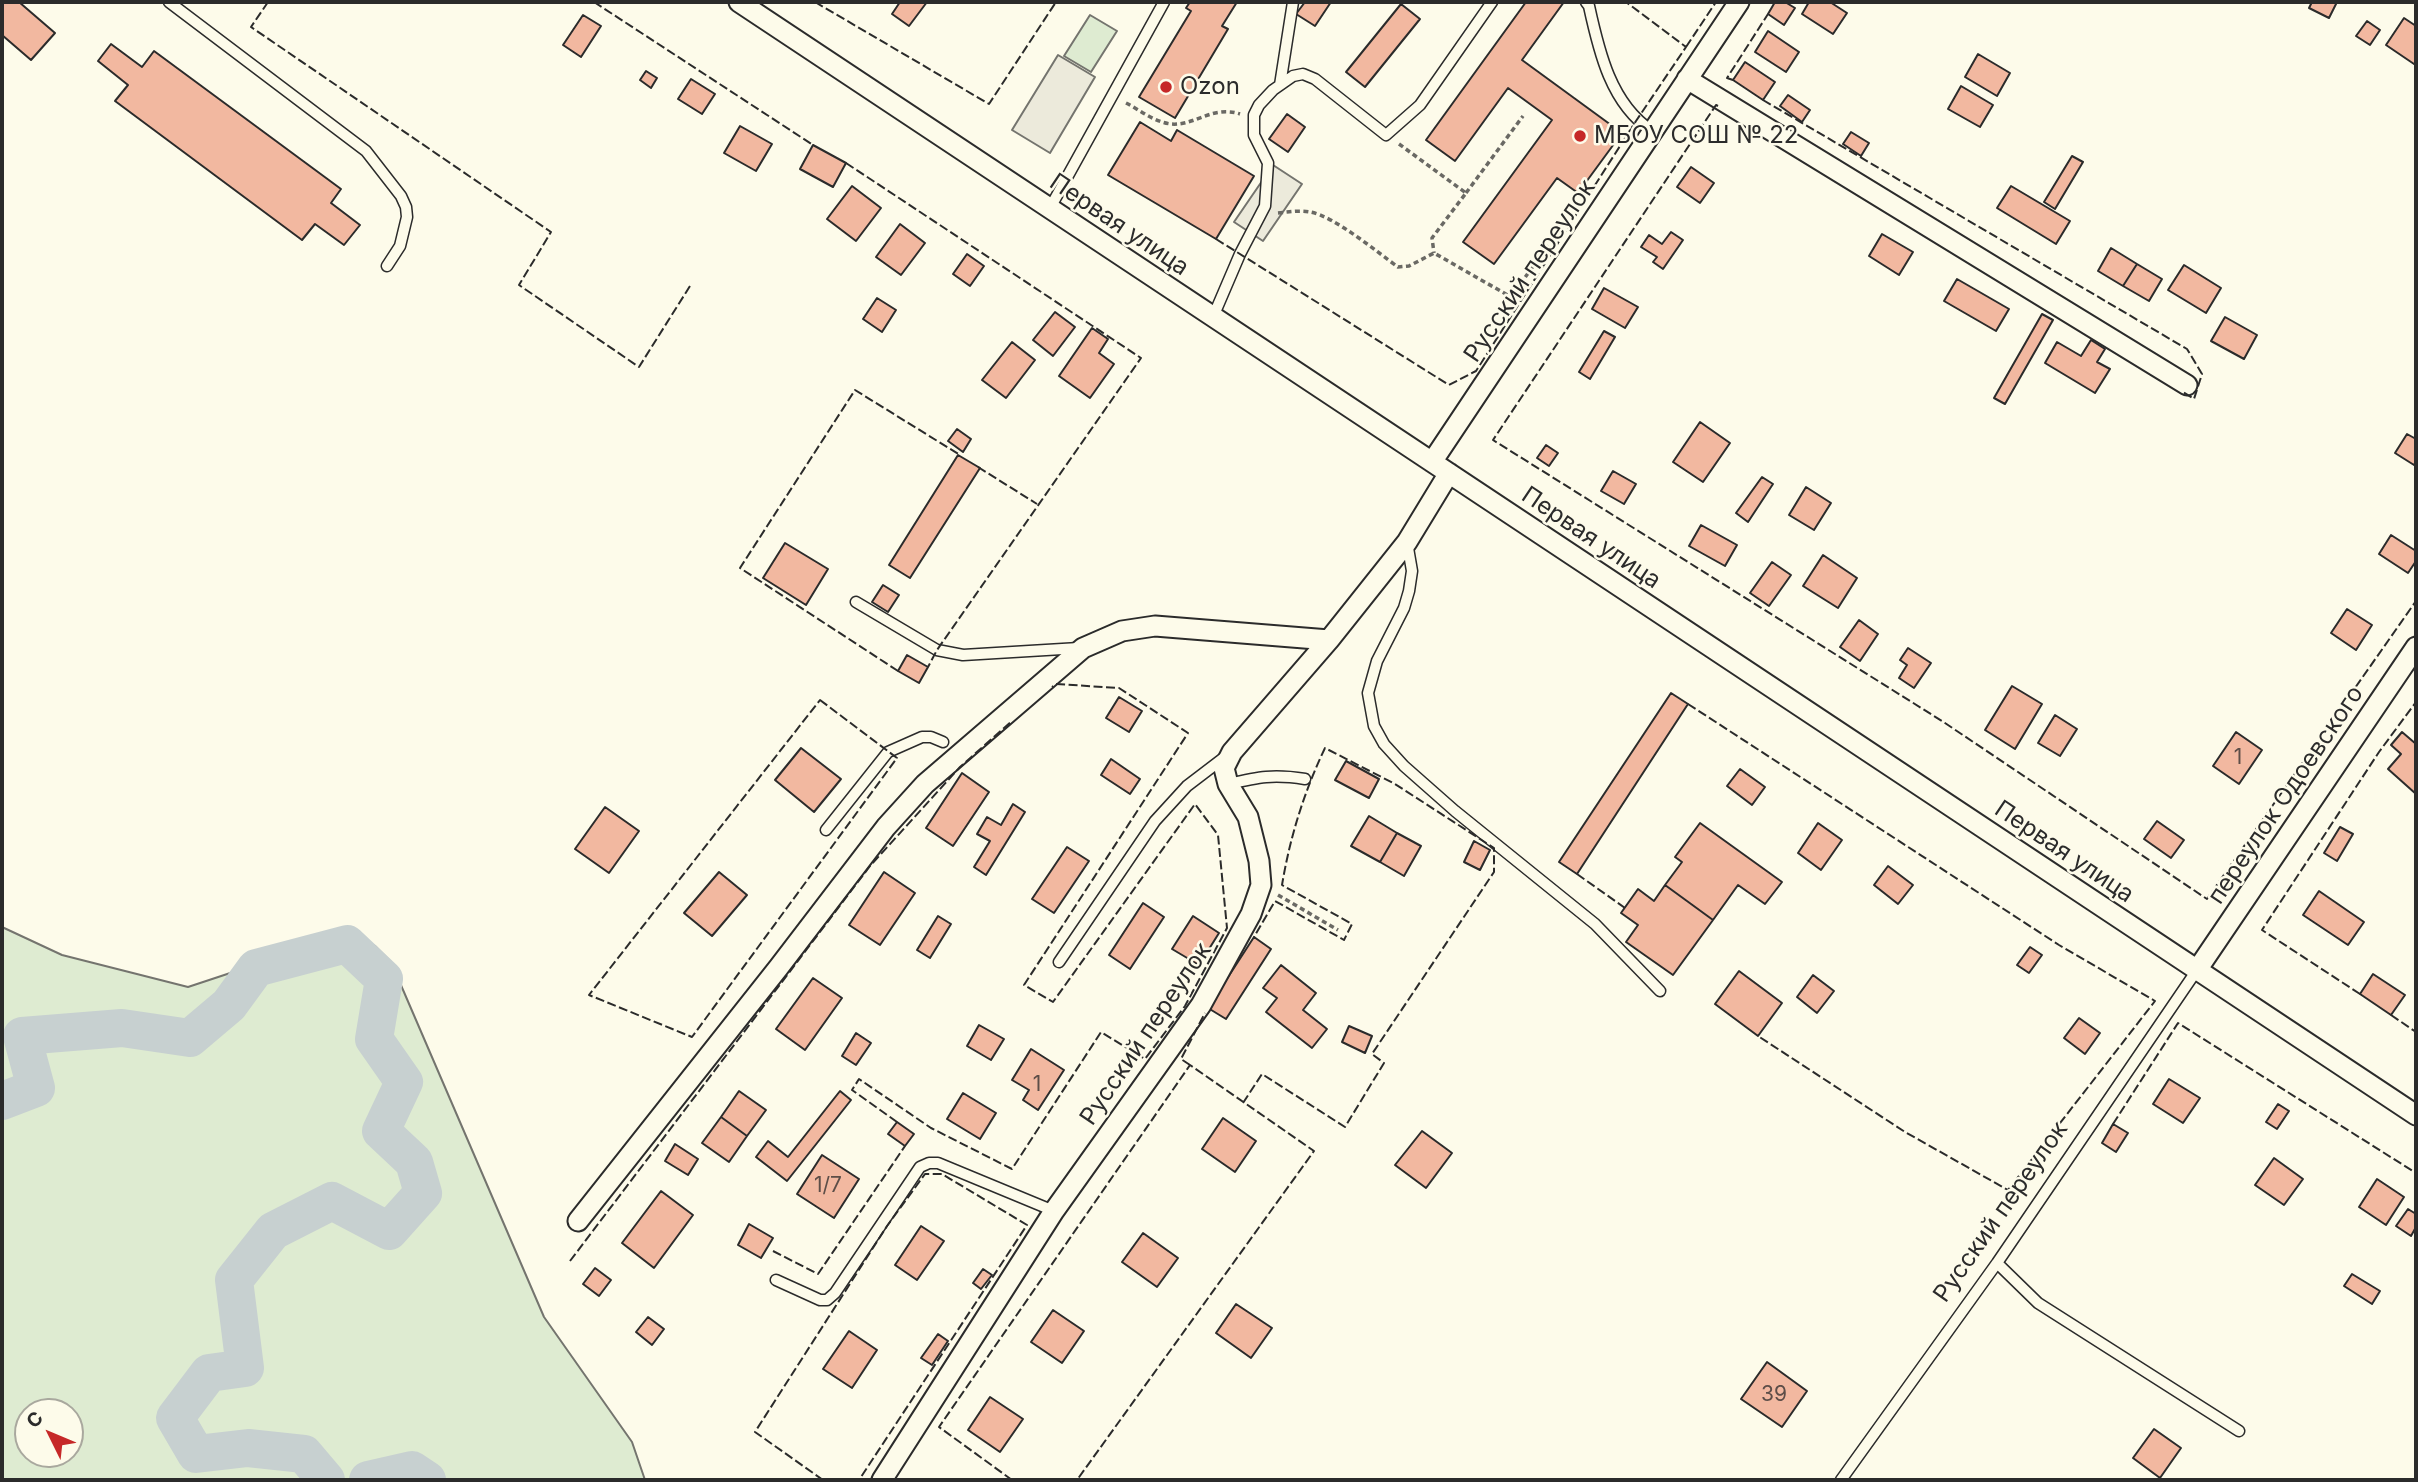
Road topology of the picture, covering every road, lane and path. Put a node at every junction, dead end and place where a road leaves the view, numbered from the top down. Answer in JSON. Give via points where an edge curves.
{"nodes":[{"id":1,"x":169,"y":2,"type":"edge"},
{"id":2,"x":739,"y":2,"type":"edge"},
{"id":3,"x":1164,"y":2,"type":"edge"},
{"id":4,"x":1293,"y":2,"type":"edge"},
{"id":5,"x":1492,"y":2,"type":"edge"},
{"id":6,"x":1586,"y":2,"type":"edge"},
{"id":7,"x":1739,"y":2,"type":"edge"},
{"id":8,"x":1687,"y":79,"type":"junction"},
{"id":9,"x":1280,"y":85,"type":"junction"},
{"id":10,"x":1112,"y":95,"type":"junction"},
{"id":11,"x":1523,"y":116,"type":"dead end"},
{"id":12,"x":1254,"y":119,"type":"junction"},
{"id":13,"x":1652,"y":131,"type":"junction"},
{"id":14,"x":1386,"y":135,"type":"junction"},
{"id":15,"x":1466,"y":194,"type":"junction"},
{"id":16,"x":1050,"y":208,"type":"junction"},
{"id":17,"x":1262,"y":216,"type":"junction"},
{"id":18,"x":1580,"y":239,"type":"junction"},
{"id":19,"x":1434,"y":253,"type":"junction"},
{"id":20,"x":387,"y":266,"type":"dead end"},
{"id":21,"x":1213,"y":317,"type":"junction"},
{"id":22,"x":2187,"y":385,"type":"dead end"},
{"id":23,"x":1441,"y":468,"type":"junction"},
{"id":24,"x":1407,"y":542,"type":"junction"},
{"id":25,"x":856,"y":602,"type":"dead end"},
{"id":26,"x":1329,"y":640,"type":"junction"},
{"id":27,"x":1083,"y":648,"type":"junction"},
{"id":28,"x":2416,"y":648,"type":"edge"},
{"id":29,"x":943,"y":742,"type":"dead end"},
{"id":30,"x":1232,"y":752,"type":"junction"},
{"id":31,"x":1305,"y":779,"type":"dead end"},
{"id":32,"x":1228,"y":784,"type":"junction"},
{"id":33,"x":826,"y":830,"type":"dead end"},
{"id":34,"x":1261,"y":885,"type":"junction"},
{"id":35,"x":1338,"y":930,"type":"dead end"},
{"id":36,"x":1059,"y":962,"type":"dead end"},
{"id":37,"x":2197,"y":970,"type":"junction"},
{"id":38,"x":1660,"y":991,"type":"dead end"},
{"id":39,"x":2416,"y":1115,"type":"edge"},
{"id":40,"x":1054,"y":1211,"type":"junction"},
{"id":41,"x":578,"y":1221,"type":"dead end"},
{"id":42,"x":1997,"y":1264,"type":"junction"},
{"id":43,"x":776,"y":1280,"type":"dead end"},
{"id":44,"x":2239,"y":1431,"type":"dead end"},
{"id":45,"x":882,"y":1480,"type":"edge"},
{"id":46,"x":1841,"y":1480,"type":"edge"}],
"edges":[{"from":1,"to":20,"type":"lane","via":[[366,151],[406,207],[402,239]]},
{"from":2,"to":16,"type":"street","name":"Первая улица"},
{"from":3,"to":10,"type":"lane"},
{"from":4,"to":9,"type":"lane"},
{"from":5,"to":14,"type":"lane","via":[[1420,105]]},
{"from":6,"to":13,"type":"lane","via":[[1621,101],[1636,121]]},
{"from":7,"to":8,"type":"street","name":"Русский переулок"},
{"from":8,"to":13,"type":"street","name":"Русский переулок"},
{"from":8,"to":22,"type":"street"},
{"from":9,"to":12,"type":"lane","via":[[1259,105]]},
{"from":9,"to":14,"type":"lane","via":[[1303,74],[1315,79]]},
{"from":10,"to":12,"type":"path","via":[[1173,124],[1226,110]]},
{"from":10,"to":16,"type":"lane"},
{"from":11,"to":15,"type":"path"},
{"from":12,"to":17,"type":"lane","via":[[1254,135],[1268,163]]},
{"from":13,"to":18,"type":"street","name":"Русский переулок"},
{"from":14,"to":15,"type":"path"},
{"from":15,"to":19,"type":"path","via":[[1432,238]]},
{"from":16,"to":21,"type":"street","name":"Первая улица"},
{"from":17,"to":19,"type":"path","via":[[1295,211],[1326,217],[1398,267]]},
{"from":17,"to":21,"type":"lane"},
{"from":18,"to":19,"type":"path","via":[[1562,226],[1511,297]]},
{"from":18,"to":23,"type":"street","name":"Русский переулок"},
{"from":21,"to":23,"type":"street","name":"Первая улица"},
{"from":23,"to":24,"type":"street","name":"Русский переулок"},
{"from":23,"to":37,"type":"street","name":"Первая улица"},
{"from":24,"to":26,"type":"street","name":"Русский переулок"},
{"from":24,"to":38,"type":"lane","via":[[1412,571],[1409,591],[1377,661],[1368,693],[1374,726],[1384,744],[1455,811],[1601,930]]},
{"from":25,"to":27,"type":"lane","via":[[948,653]]},
{"from":26,"to":27,"type":"street","via":[[1156,626],[1122,631]]},
{"from":26,"to":30,"type":"street","name":"Русский переулок"},
{"from":27,"to":41,"type":"street","via":[[925,784],[886,827]]},
{"from":28,"to":37,"type":"street","name":"переулок Одоевского"},
{"from":29,"to":33,"type":"lane","via":[[922,737],[888,752]]},
{"from":30,"to":32,"type":"street","via":[[1224,768]]},
{"from":30,"to":36,"type":"lane","via":[[1187,786],[1155,821]]},
{"from":31,"to":32,"type":"lane","via":[[1271,775]]},
{"from":32,"to":34,"type":"street","name":"Русский переулок","via":[[1248,817]]},
{"from":34,"to":35,"type":"path"},
{"from":34,"to":40,"type":"street","name":"Русский переулок","via":[[1251,914],[1200,1005]]},
{"from":37,"to":39,"type":"street","name":"Первая улица"},
{"from":37,"to":42,"type":"lane","name":"Русский переулок"},
{"from":40,"to":43,"type":"lane","via":[[929,1163],[920,1167],[827,1300]]},
{"from":40,"to":45,"type":"street","name":"Русский переулок"},
{"from":42,"to":44,"type":"lane","via":[[2038,1303]]},
{"from":42,"to":46,"type":"lane","name":"Русский переулок"}]}
